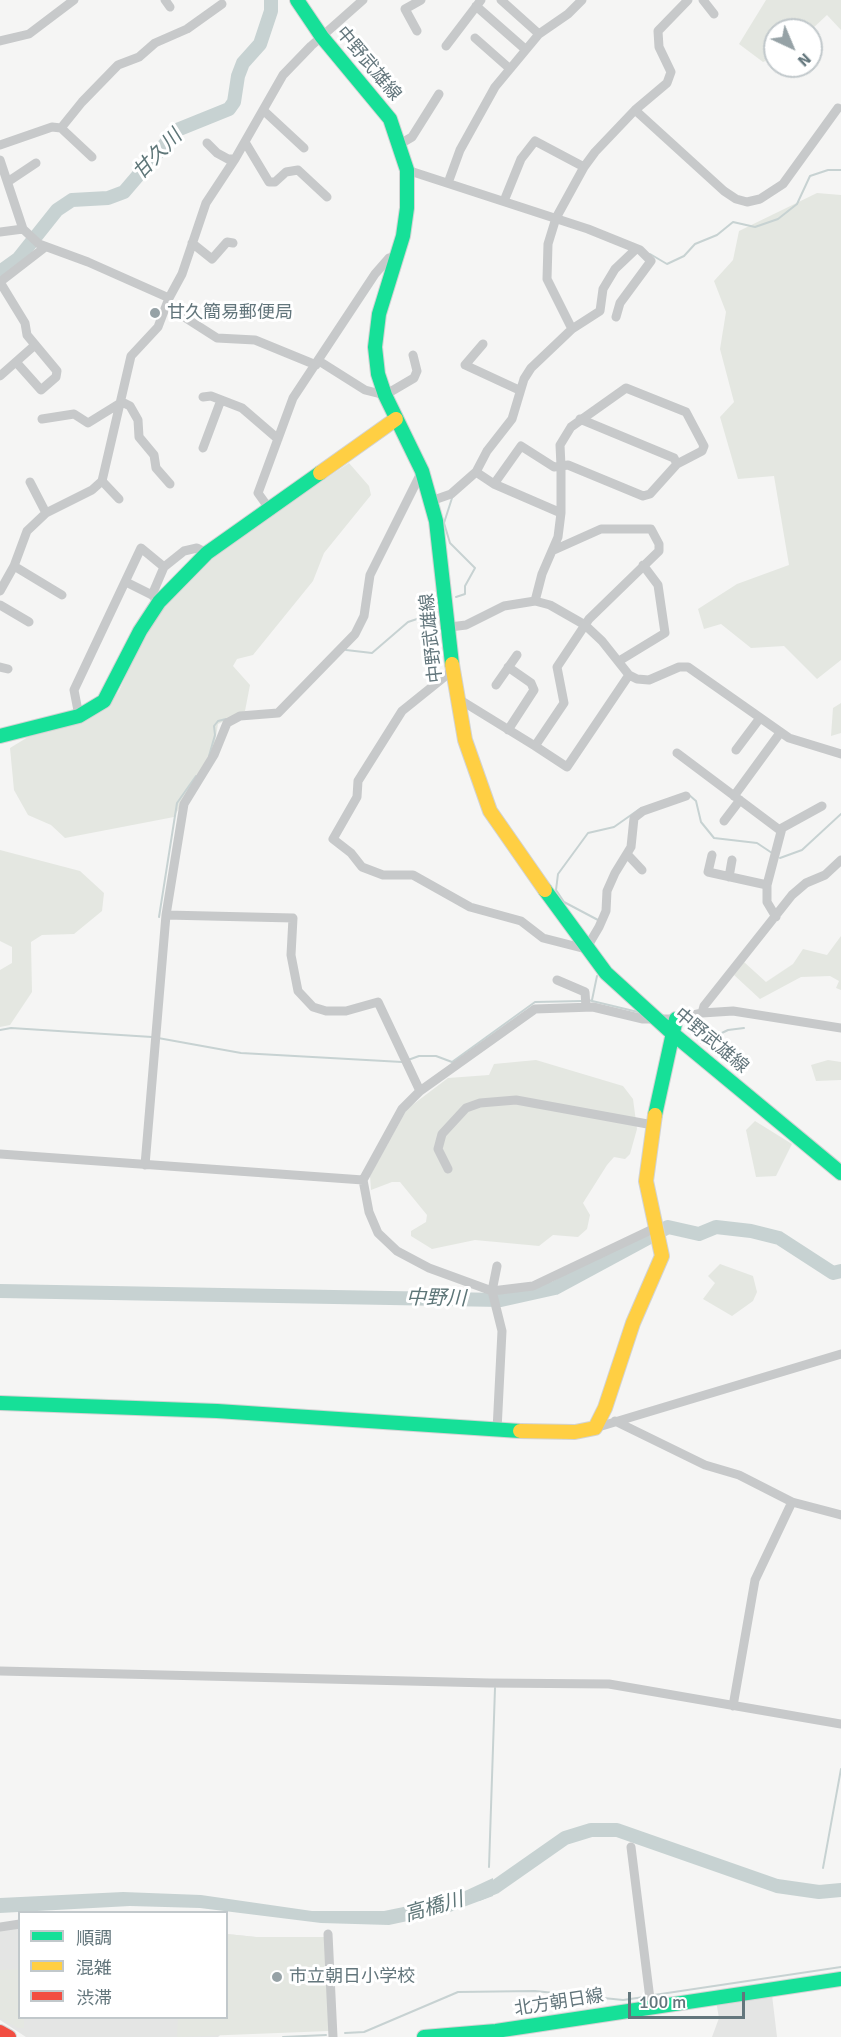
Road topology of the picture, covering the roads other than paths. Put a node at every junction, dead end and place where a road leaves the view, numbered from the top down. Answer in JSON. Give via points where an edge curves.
{"nodes":[{"id":1,"x":74,"y":0,"type":"edge"},
{"id":2,"x":297,"y":0,"type":"edge"},
{"id":3,"x":363,"y":0,"type":"edge"},
{"id":4,"x":421,"y":0,"type":"edge"},
{"id":5,"x":501,"y":0,"type":"edge"},
{"id":6,"x":582,"y":0,"type":"edge"},
{"id":7,"x":688,"y":0,"type":"edge"},
{"id":8,"x":703,"y":0,"type":"edge"},
{"id":9,"x":478,"y":3,"type":"edge"},
{"id":10,"x":222,"y":4,"type":"dead end"},
{"id":11,"x":714,"y":14,"type":"dead end"},
{"id":12,"x":417,"y":31,"type":"dead end"},
{"id":13,"x":539,"y":34,"type":"junction"},
{"id":14,"x":322,"y":37,"type":"junction"},
{"id":15,"x":474,"y":38,"type":"dead end"},
{"id":16,"x":0,"y":40,"type":"edge"},
{"id":17,"x":446,"y":46,"type":"dead end"},
{"id":18,"x":525,"y":50,"type":"junction"},
{"id":19,"x":509,"y":68,"type":"junction"},
{"id":20,"x":439,"y":93,"type":"dead end"},
{"id":21,"x":838,"y":108,"type":"dead end"},
{"id":22,"x":263,"y":110,"type":"junction"},
{"id":23,"x":635,"y":111,"type":"junction"},
{"id":24,"x":61,"y":128,"type":"junction"},
{"id":25,"x":245,"y":142,"type":"junction"},
{"id":26,"x":207,"y":143,"type":"dead end"},
{"id":27,"x":400,"y":144,"type":"junction"},
{"id":28,"x":0,"y":145,"type":"edge"},
{"id":29,"x":304,"y":148,"type":"dead end"},
{"id":30,"x":92,"y":157,"type":"dead end"},
{"id":31,"x":236,"y":159,"type":"junction"},
{"id":32,"x":0,"y":160,"type":"edge"},
{"id":33,"x":36,"y":163,"type":"dead end"},
{"id":34,"x":584,"y":167,"type":"junction"},
{"id":35,"x":407,"y":170,"type":"junction"},
{"id":36,"x":9,"y":181,"type":"junction"},
{"id":37,"x":448,"y":183,"type":"junction"},
{"id":38,"x":327,"y":197,"type":"dead end"},
{"id":39,"x":504,"y":201,"type":"junction"},
{"id":40,"x":556,"y":218,"type":"junction"},
{"id":41,"x":0,"y":232,"type":"edge"},
{"id":42,"x":26,"y":233,"type":"junction"},
{"id":43,"x":192,"y":243,"type":"junction"},
{"id":44,"x":234,"y":243,"type":"dead end"},
{"id":45,"x":41,"y":246,"type":"junction"},
{"id":46,"x":635,"y":250,"type":"junction"},
{"id":47,"x":396,"y":257,"type":"junction"},
{"id":48,"x":0,"y":282,"type":"edge"},
{"id":49,"x":168,"y":302,"type":"junction"},
{"id":50,"x":616,"y":317,"type":"dead end"},
{"id":51,"x":572,"y":329,"type":"junction"},
{"id":52,"x":483,"y":344,"type":"dead end"},
{"id":53,"x":35,"y":345,"type":"junction"},
{"id":54,"x":413,"y":355,"type":"dead end"},
{"id":55,"x":16,"y":362,"type":"junction"},
{"id":56,"x":317,"y":363,"type":"junction"},
{"id":57,"x":0,"y":376,"type":"edge"},
{"id":58,"x":519,"y":390,"type":"junction"},
{"id":59,"x":385,"y":395,"type":"junction"},
{"id":60,"x":203,"y":397,"type":"dead end"},
{"id":61,"x":221,"y":400,"type":"junction"},
{"id":62,"x":122,"y":402,"type":"junction"},
{"id":63,"x":42,"y":419,"type":"dead end"},
{"id":64,"x":396,"y":419,"type":"junction"},
{"id":65,"x":580,"y":419,"type":"junction"},
{"id":66,"x":278,"y":439,"type":"junction"},
{"id":67,"x":203,"y":448,"type":"dead end"},
{"id":68,"x":677,"y":464,"type":"junction"},
{"id":69,"x":561,"y":466,"type":"junction"},
{"id":70,"x":422,"y":471,"type":"junction"},
{"id":71,"x":476,"y":472,"type":"junction"},
{"id":72,"x":102,"y":481,"type":"junction"},
{"id":73,"x":30,"y":482,"type":"dead end"},
{"id":74,"x":170,"y":484,"type":"dead end"},
{"id":75,"x":494,"y":484,"type":"junction"},
{"id":76,"x":119,"y":499,"type":"dead end"},
{"id":77,"x":432,"y":501,"type":"junction"},
{"id":78,"x":268,"y":507,"type":"junction"},
{"id":79,"x":46,"y":513,"type":"junction"},
{"id":80,"x":561,"y":513,"type":"junction"},
{"id":81,"x":554,"y":550,"type":"junction"},
{"id":82,"x":207,"y":553,"type":"junction"},
{"id":83,"x":643,"y":565,"type":"junction"},
{"id":84,"x":14,"y":567,"type":"junction"},
{"id":85,"x":164,"y":567,"type":"junction"},
{"id":86,"x":126,"y":582,"type":"junction"},
{"id":87,"x":0,"y":591,"type":"edge"},
{"id":88,"x":62,"y":595,"type":"dead end"},
{"id":89,"x":155,"y":599,"type":"junction"},
{"id":90,"x":535,"y":601,"type":"junction"},
{"id":91,"x":0,"y":605,"type":"edge"},
{"id":92,"x":29,"y":622,"type":"dead end"},
{"id":93,"x":585,"y":625,"type":"junction"},
{"id":94,"x":450,"y":627,"type":"junction"},
{"id":95,"x":517,"y":655,"type":"dead end"},
{"id":96,"x":619,"y":661,"type":"junction"},
{"id":97,"x":508,"y":667,"type":"junction"},
{"id":98,"x":453,"y":670,"type":"junction"},
{"id":99,"x":629,"y":675,"type":"junction"},
{"id":100,"x":496,"y":685,"type":"dead end"},
{"id":101,"x":457,"y":698,"type":"junction"},
{"id":102,"x":79,"y":716,"type":"junction"},
{"id":103,"x":760,"y":718,"type":"junction"},
{"id":104,"x":507,"y":730,"type":"junction"},
{"id":105,"x":780,"y":733,"type":"junction"},
{"id":106,"x":0,"y":736,"type":"edge"},
{"id":107,"x":535,"y":747,"type":"junction"},
{"id":108,"x":736,"y":750,"type":"dead end"},
{"id":109,"x":677,"y":753,"type":"dead end"},
{"id":110,"x":841,"y":754,"type":"edge"},
{"id":111,"x":686,"y":796,"type":"dead end"},
{"id":112,"x":737,"y":798,"type":"junction"},
{"id":113,"x":822,"y":806,"type":"dead end"},
{"id":114,"x":724,"y":821,"type":"dead end"},
{"id":115,"x":781,"y":831,"type":"junction"},
{"id":116,"x":627,"y":854,"type":"junction"},
{"id":117,"x":711,"y":855,"type":"dead end"},
{"id":118,"x":732,"y":860,"type":"dead end"},
{"id":119,"x":841,"y":860,"type":"edge"},
{"id":120,"x":642,"y":870,"type":"dead end"},
{"id":121,"x":729,"y":877,"type":"junction"},
{"id":122,"x":767,"y":885,"type":"junction"},
{"id":123,"x":166,"y":915,"type":"junction"},
{"id":124,"x":776,"y":917,"type":"junction"},
{"id":125,"x":586,"y":950,"type":"junction"},
{"id":126,"x":557,"y":981,"type":"dead end"},
{"id":127,"x":586,"y":1003,"type":"junction"},
{"id":128,"x":702,"y":1013,"type":"junction"},
{"id":129,"x":648,"y":1018,"type":"junction"},
{"id":130,"x":676,"y":1019,"type":"junction"},
{"id":131,"x":841,"y":1028,"type":"edge"},
{"id":132,"x":672,"y":1033,"type":"junction"},
{"id":133,"x":420,"y":1091,"type":"junction"},
{"id":134,"x":653,"y":1125,"type":"junction"},
{"id":135,"x":0,"y":1154,"type":"edge"},
{"id":136,"x":145,"y":1165,"type":"junction"},
{"id":137,"x":448,"y":1168,"type":"dead end"},
{"id":138,"x":841,"y":1173,"type":"edge"},
{"id":139,"x":363,"y":1180,"type":"junction"},
{"id":140,"x":659,"y":1233,"type":"junction"},
{"id":141,"x":497,"y":1266,"type":"dead end"},
{"id":142,"x":492,"y":1291,"type":"junction"},
{"id":143,"x":841,"y":1354,"type":"edge"},
{"id":144,"x":0,"y":1403,"type":"edge"},
{"id":145,"x":615,"y":1421,"type":"junction"},
{"id":146,"x":595,"y":1428,"type":"junction"},
{"id":147,"x":497,"y":1430,"type":"junction"},
{"id":148,"x":792,"y":1502,"type":"junction"},
{"id":149,"x":841,"y":1515,"type":"edge"},
{"id":150,"x":0,"y":1671,"type":"edge"},
{"id":151,"x":733,"y":1706,"type":"junction"},
{"id":152,"x":841,"y":1724,"type":"edge"},
{"id":153,"x":631,"y":1847,"type":"dead end"},
{"id":154,"x":18,"y":1924,"type":"edge"},
{"id":155,"x":0,"y":1927,"type":"edge"},
{"id":156,"x":328,"y":1934,"type":"dead end"},
{"id":157,"x":841,"y":1979,"type":"edge"},
{"id":158,"x":651,"y":2007,"type":"junction"},
{"id":159,"x":0,"y":2032,"type":"edge"},
{"id":160,"x":9,"y":2037,"type":"edge"},
{"id":161,"x":333,"y":2037,"type":"edge"},
{"id":162,"x":424,"y":2037,"type":"edge"}],
"edges":[{"from":1,"to":16,"type":"street","via":[[29,34]]},
{"from":2,"to":14,"type":"main road","name":"中野武雄線"},
{"from":3,"to":14,"type":"street"},
{"from":4,"to":12,"type":"street","via":[[405,9]]},
{"from":5,"to":13,"type":"street"},
{"from":6,"to":13,"type":"street"},
{"from":7,"to":23,"type":"street","via":[[658,31],[670,78]]},
{"from":8,"to":11,"type":"street"},
{"from":9,"to":17,"type":"street"},
{"from":9,"to":18,"type":"street"},
{"from":10,"to":24,"type":"street","via":[[187,29],[154,43],[139,57],[118,66]]},
{"from":13,"to":18,"type":"street"},
{"from":14,"to":22,"type":"street","via":[[283,75]]},
{"from":14,"to":27,"type":"main road","name":"中野武雄線","via":[[390,119]]},
{"from":15,"to":19,"type":"street"},
{"from":18,"to":19,"type":"street"},
{"from":19,"to":37,"type":"street","via":[[460,150]]},
{"from":20,"to":27,"type":"street","via":[[412,137]]},
{"from":21,"to":23,"type":"street","via":[[783,184],[760,199],[747,202],[724,191]]},
{"from":22,"to":25,"type":"street"},
{"from":22,"to":29,"type":"street"},
{"from":23,"to":34,"type":"street"},
{"from":24,"to":28,"type":"street","via":[[52,127]]},
{"from":24,"to":30,"type":"street"},
{"from":25,"to":31,"type":"street"},
{"from":25,"to":38,"type":"street","via":[[268,182],[275,182],[286,172],[298,171]]},
{"from":26,"to":31,"type":"street","via":[[228,159]]},
{"from":27,"to":35,"type":"main road","name":"中野武雄線"},
{"from":31,"to":43,"type":"street","via":[[206,203]]},
{"from":32,"to":36,"type":"street"},
{"from":33,"to":36,"type":"street"},
{"from":34,"to":39,"type":"street","via":[[535,141],[521,159]]},
{"from":34,"to":40,"type":"street"},
{"from":35,"to":37,"type":"street"},
{"from":35,"to":47,"type":"main road","name":"中野武雄線","via":[[407,208]]},
{"from":36,"to":42,"type":"street"},
{"from":37,"to":39,"type":"street"},
{"from":39,"to":40,"type":"street"},
{"from":40,"to":46,"type":"street"},
{"from":40,"to":51,"type":"street","via":[[548,244],[547,279]]},
{"from":41,"to":42,"type":"street"},
{"from":42,"to":45,"type":"street"},
{"from":43,"to":44,"type":"street","via":[[212,259],[227,242]]},
{"from":43,"to":49,"type":"street"},
{"from":45,"to":48,"type":"street"},
{"from":45,"to":49,"type":"street","via":[[88,262]]},
{"from":46,"to":50,"type":"street","via":[[651,261],[620,303]]},
{"from":46,"to":51,"type":"street","via":[[615,269],[603,289],[600,311]]},
{"from":47,"to":56,"type":"street","via":[[389,258],[375,274]]},
{"from":47,"to":59,"type":"main road","name":"中野武雄線","via":[[379,314],[375,347]]},
{"from":48,"to":53,"type":"street"},
{"from":49,"to":56,"type":"street","via":[[217,339],[255,340]]},
{"from":49,"to":62,"type":"street","via":[[158,327],[131,356]]},
{"from":51,"to":58,"type":"street","via":[[531,368]]},
{"from":52,"to":58,"type":"street","via":[[465,365]]},
{"from":53,"to":55,"type":"street"},
{"from":53,"to":55,"type":"street","via":[[57,371],[56,377],[41,390]]},
{"from":54,"to":59,"type":"street","via":[[417,371],[414,378]]},
{"from":55,"to":57,"type":"street"},
{"from":56,"to":59,"type":"street","via":[[365,390]]},
{"from":56,"to":66,"type":"street","via":[[293,398]]},
{"from":58,"to":71,"type":"street","via":[[512,418]]},
{"from":59,"to":64,"type":"main road","name":"中野武雄線"},
{"from":60,"to":61,"type":"street"},
{"from":61,"to":66,"type":"street","via":[[242,408]]},
{"from":61,"to":67,"type":"street"},
{"from":62,"to":63,"type":"street","via":[[88,423],[74,414]]},
{"from":62,"to":72,"type":"street"},
{"from":62,"to":74,"type":"street","via":[[130,406],[138,420],[139,437],[154,454],[156,468]]},
{"from":64,"to":70,"type":"main road","name":"中野武雄線"},
{"from":64,"to":78,"type":"main road"},
{"from":65,"to":68,"type":"street","via":[[674,458]]},
{"from":65,"to":68,"type":"street","via":[[627,388],[686,412],[704,446],[702,451]]},
{"from":65,"to":69,"type":"street","via":[[560,445]]},
{"from":66,"to":78,"type":"street","via":[[258,493]]},
{"from":68,"to":69,"type":"street","via":[[650,494],[643,496],[568,465]]},
{"from":69,"to":75,"type":"street","via":[[554,467],[522,446]]},
{"from":69,"to":80,"type":"street"},
{"from":70,"to":77,"type":"main road","name":"中野武雄線"},
{"from":70,"to":123,"type":"street","via":[[370,575],[364,616],[355,634],[280,710],[240,716],[227,723],[221,733],[214,755],[184,804]]},
{"from":71,"to":75,"type":"street"},
{"from":71,"to":77,"type":"street","via":[[451,494]]},
{"from":72,"to":76,"type":"street"},
{"from":72,"to":79,"type":"street"},
{"from":73,"to":79,"type":"street"},
{"from":75,"to":80,"type":"street"},
{"from":77,"to":94,"type":"main road","name":"中野武雄線"},
{"from":78,"to":82,"type":"main road"},
{"from":79,"to":84,"type":"street","via":[[27,531]]},
{"from":80,"to":81,"type":"street"},
{"from":81,"to":83,"type":"street","via":[[601,529],[651,529],[659,544],[658,551]]},
{"from":81,"to":90,"type":"street"},
{"from":82,"to":85,"type":"street","via":[[197,548],[184,551]]},
{"from":82,"to":89,"type":"main road"},
{"from":83,"to":93,"type":"street"},
{"from":83,"to":96,"type":"street","via":[[658,585],[665,633]]},
{"from":84,"to":87,"type":"street"},
{"from":84,"to":88,"type":"street"},
{"from":85,"to":86,"type":"street","via":[[141,548]]},
{"from":85,"to":89,"type":"street"},
{"from":86,"to":89,"type":"street"},
{"from":86,"to":102,"type":"street","via":[[74,690]]},
{"from":89,"to":102,"type":"main road","via":[[104,701]]},
{"from":90,"to":93,"type":"street","via":[[566,612]]},
{"from":90,"to":94,"type":"street","via":[[504,606],[466,625]]},
{"from":91,"to":92,"type":"street"},
{"from":93,"to":96,"type":"street"},
{"from":93,"to":107,"type":"street","via":[[557,667],[564,703]]},
{"from":94,"to":98,"type":"main road","name":"中野武雄線"},
{"from":95,"to":97,"type":"street"},
{"from":96,"to":99,"type":"street"},
{"from":97,"to":100,"type":"street"},
{"from":97,"to":104,"type":"street","via":[[531,683],[534,690]]},
{"from":98,"to":101,"type":"main road","name":"中野武雄線"},
{"from":98,"to":125,"type":"street","via":[[402,711],[358,780],[357,797],[333,839],[362,867],[383,874],[413,875],[470,907],[521,921],[543,938]]},
{"from":99,"to":103,"type":"street","via":[[649,680],[688,667]]},
{"from":99,"to":107,"type":"street","via":[[567,767]]},
{"from":101,"to":104,"type":"street"},
{"from":101,"to":125,"type":"main road","name":"中野武雄線","via":[[467,747],[490,811]]},
{"from":102,"to":106,"type":"main road"},
{"from":103,"to":105,"type":"street"},
{"from":103,"to":108,"type":"street"},
{"from":104,"to":107,"type":"street"},
{"from":105,"to":110,"type":"street"},
{"from":105,"to":112,"type":"street"},
{"from":109,"to":112,"type":"street"},
{"from":111,"to":116,"type":"street","via":[[634,818],[634,837]]},
{"from":112,"to":114,"type":"street"},
{"from":112,"to":115,"type":"street"},
{"from":113,"to":115,"type":"street"},
{"from":115,"to":122,"type":"street"},
{"from":116,"to":120,"type":"street"},
{"from":116,"to":125,"type":"street","via":[[607,891],[606,911]]},
{"from":117,"to":121,"type":"street","via":[[708,872]]},
{"from":118,"to":121,"type":"street"},
{"from":119,"to":124,"type":"street","via":[[792,895]]},
{"from":121,"to":122,"type":"street"},
{"from":122,"to":124,"type":"street","via":[[767,902]]},
{"from":123,"to":133,"type":"street","via":[[293,918],[291,955],[298,991],[313,1007],[326,1011],[346,1011],[378,1002]]},
{"from":123,"to":136,"type":"street"},
{"from":124,"to":128,"type":"street"},
{"from":125,"to":129,"type":"main road","name":"中野武雄線"},
{"from":126,"to":127,"type":"street","via":[[585,992]]},
{"from":127,"to":129,"type":"street"},
{"from":127,"to":133,"type":"street","via":[[535,1009]]},
{"from":128,"to":130,"type":"street"},
{"from":128,"to":131,"type":"street","via":[[733,1011]]},
{"from":129,"to":130,"type":"street"},
{"from":129,"to":132,"type":"main road","name":"中野武雄線"},
{"from":130,"to":132,"type":"main road"},
{"from":132,"to":134,"type":"main road"},
{"from":132,"to":138,"type":"main road","name":"中野武雄線"},
{"from":133,"to":139,"type":"street","via":[[402,1109]]},
{"from":134,"to":137,"type":"street","via":[[516,1100],[480,1103],[466,1108],[442,1134],[438,1149]]},
{"from":134,"to":140,"type":"main road","via":[[646,1181]]},
{"from":135,"to":136,"type":"street"},
{"from":136,"to":139,"type":"street"},
{"from":139,"to":142,"type":"street","via":[[378,1233],[398,1251],[429,1268]]},
{"from":140,"to":142,"type":"street","via":[[533,1286]]},
{"from":140,"to":146,"type":"main road","via":[[659,1266],[633,1323]]},
{"from":141,"to":142,"type":"street"},
{"from":142,"to":147,"type":"street","via":[[502,1331]]},
{"from":143,"to":145,"type":"street"},
{"from":144,"to":147,"type":"main road","via":[[217,1411]]},
{"from":145,"to":146,"type":"street"},
{"from":145,"to":148,"type":"street"},
{"from":146,"to":147,"type":"main road","via":[[575,1432]]},
{"from":148,"to":149,"type":"street"},
{"from":148,"to":151,"type":"street","via":[[755,1580]]},
{"from":150,"to":151,"type":"street","via":[[609,1684]]},
{"from":151,"to":152,"type":"street"},
{"from":153,"to":158,"type":"street"},
{"from":154,"to":155,"type":"street"},
{"from":156,"to":161,"type":"street"},
{"from":157,"to":158,"type":"main road","name":"北方朝日線"},
{"from":158,"to":162,"type":"main road","name":"北方朝日線","via":[[496,2031]]},
{"from":159,"to":160,"type":"main road"}]}
